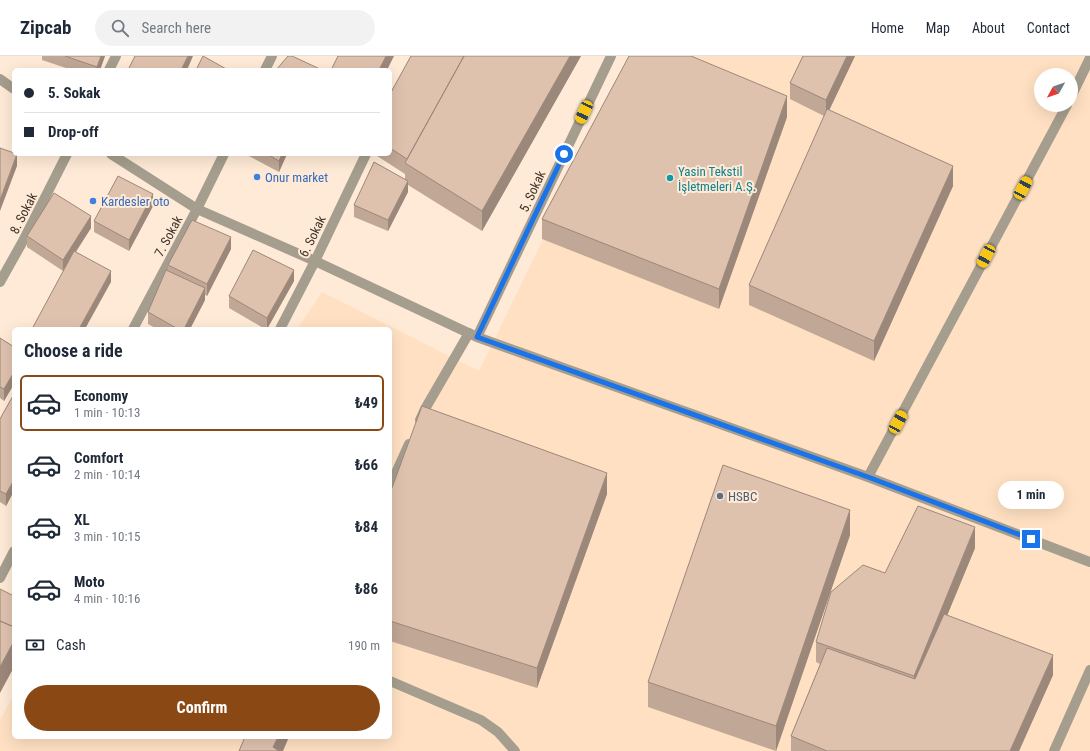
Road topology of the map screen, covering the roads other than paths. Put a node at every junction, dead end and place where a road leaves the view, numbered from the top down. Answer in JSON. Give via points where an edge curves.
{"nodes":[{"id":1,"x":116,"y":56,"type":"edge"},
{"id":2,"x":272,"y":56,"type":"edge"},
{"id":3,"x":611,"y":56,"type":"edge"},
{"id":4,"x":1090,"y":58,"type":"edge"},
{"id":5,"x":110,"y":68,"type":"edge"},
{"id":6,"x":266,"y":68,"type":"edge"},
{"id":7,"x":0,"y":79,"type":"edge"},
{"id":8,"x":1078,"y":83,"type":"edge"},
{"id":9,"x":12,"y":88,"type":"edge"},
{"id":10,"x":1063,"y":112,"type":"edge"},
{"id":11,"x":66,"y":156,"type":"edge"},
{"id":12,"x":114,"y":156,"type":"edge"},
{"id":13,"x":223,"y":156,"type":"edge"},
{"id":14,"x":365,"y":156,"type":"edge"},
{"id":15,"x":197,"y":209,"type":"junction"},
{"id":16,"x":315,"y":261,"type":"junction"},
{"id":17,"x":0,"y":282,"type":"edge"},
{"id":18,"x":134,"y":327,"type":"edge"},
{"id":19,"x":281,"y":327,"type":"edge"},
{"id":20,"x":473,"y":335,"type":"junction"},
{"id":21,"x":868,"y":477,"type":"junction"},
{"id":22,"x":392,"y":482,"type":"edge"},
{"id":23,"x":12,"y":555,"type":"edge"},
{"id":24,"x":1090,"y":562,"type":"edge"},
{"id":25,"x":0,"y":578,"type":"edge"},
{"id":26,"x":1090,"y":670,"type":"edge"},
{"id":27,"x":392,"y":682,"type":"edge"},
{"id":28,"x":515,"y":751,"type":"edge"},
{"id":29,"x":1054,"y":751,"type":"edge"}],
"edges":[{"from":1,"to":5,"type":"street"},
{"from":2,"to":6,"type":"street"},
{"from":3,"to":20,"type":"street","name":"5. Sokak"},
{"from":4,"to":8,"type":"street"},
{"from":7,"to":9,"type":"street"},
{"from":10,"to":21,"type":"street"},
{"from":11,"to":17,"type":"street","name":"8. Sokak"},
{"from":12,"to":15,"type":"street"},
{"from":13,"to":15,"type":"street","name":"7. Sokak"},
{"from":14,"to":16,"type":"street","name":"6. Sokak"},
{"from":15,"to":16,"type":"street"},
{"from":15,"to":18,"type":"street","name":"7. Sokak"},
{"from":16,"to":19,"type":"street","name":"6. Sokak"},
{"from":16,"to":20,"type":"street"},
{"from":20,"to":21,"type":"street"},
{"from":20,"to":22,"type":"street","name":"5. Sokak","via":[[425,409]]},
{"from":21,"to":24,"type":"street"},
{"from":23,"to":25,"type":"street"},
{"from":26,"to":29,"type":"street"},
{"from":27,"to":28,"type":"street","via":[[481,720],[498,732]]}]}
